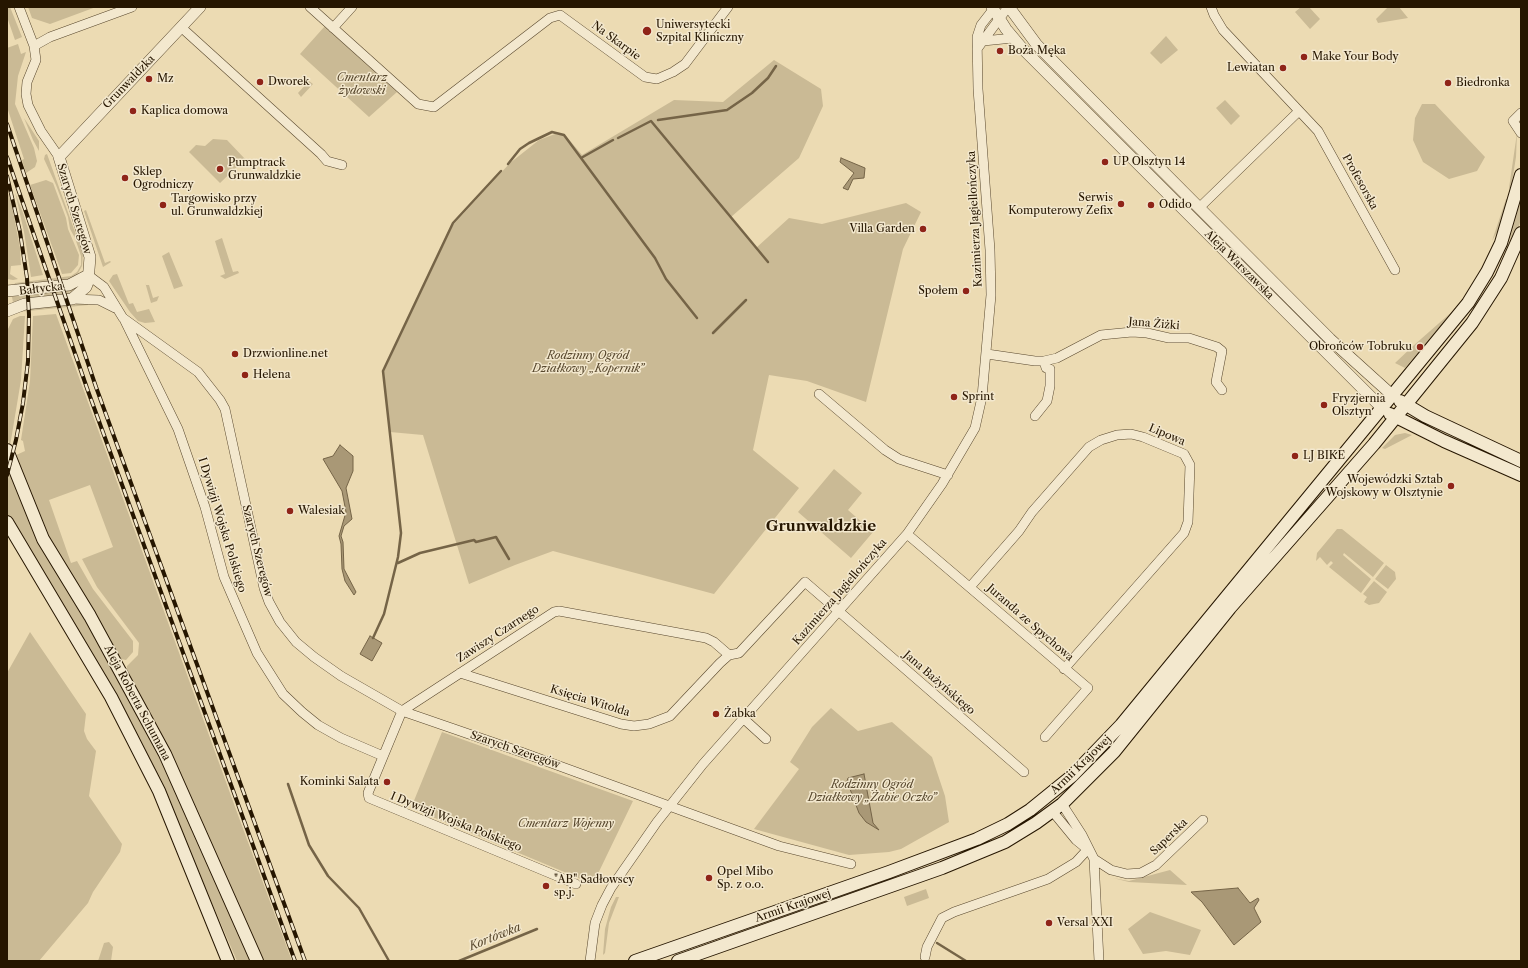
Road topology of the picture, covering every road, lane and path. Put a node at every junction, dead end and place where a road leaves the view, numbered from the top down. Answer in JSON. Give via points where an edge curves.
{"nodes":[{"id":1,"x":19,"y":7,"type":"edge"},
{"id":2,"x":132,"y":7,"type":"edge"},
{"id":3,"x":200,"y":7,"type":"edge"},
{"id":4,"x":310,"y":7,"type":"edge"},
{"id":5,"x":352,"y":7,"type":"edge"},
{"id":6,"x":728,"y":7,"type":"edge"},
{"id":7,"x":1008,"y":7,"type":"edge"},
{"id":8,"x":1211,"y":7,"type":"edge"},
{"id":9,"x":993,"y":8,"type":"edge"},
{"id":10,"x":999,"y":19,"type":"junction"},
{"id":11,"x":182,"y":28,"type":"junction"},
{"id":12,"x":333,"y":28,"type":"junction"},
{"id":13,"x":1013,"y":38,"type":"junction"},
{"id":14,"x":983,"y":41,"type":"junction"},
{"id":15,"x":34,"y":46,"type":"junction"},
{"id":16,"x":977,"y":49,"type":"junction"},
{"id":17,"x":1299,"y":110,"type":"junction"},
{"id":18,"x":1521,"y":112,"type":"edge"},
{"id":19,"x":1521,"y":133,"type":"edge"},
{"id":20,"x":59,"y":157,"type":"junction"},
{"id":21,"x":342,"y":165,"type":"dead end"},
{"id":22,"x":1521,"y":175,"type":"edge"},
{"id":23,"x":1200,"y":207,"type":"junction"},
{"id":24,"x":1521,"y":233,"type":"edge"},
{"id":25,"x":1395,"y":270,"type":"dead end"},
{"id":26,"x":88,"y":274,"type":"junction"},
{"id":27,"x":7,"y":291,"type":"edge"},
{"id":28,"x":72,"y":299,"type":"junction"},
{"id":29,"x":116,"y":309,"type":"junction"},
{"id":30,"x":7,"y":311,"type":"edge"},
{"id":31,"x":123,"y":318,"type":"junction"},
{"id":32,"x":987,"y":354,"type":"junction"},
{"id":33,"x":1044,"y":361,"type":"junction"},
{"id":34,"x":1222,"y":390,"type":"dead end"},
{"id":35,"x":819,"y":394,"type":"dead end"},
{"id":36,"x":1393,"y":396,"type":"junction"},
{"id":37,"x":1405,"y":405,"type":"junction"},
{"id":38,"x":1382,"y":408,"type":"junction"},
{"id":39,"x":1035,"y":416,"type":"dead end"},
{"id":40,"x":1396,"y":418,"type":"junction"},
{"id":41,"x":7,"y":450,"type":"edge"},
{"id":42,"x":1521,"y":461,"type":"edge"},
{"id":43,"x":948,"y":475,"type":"junction"},
{"id":44,"x":1521,"y":475,"type":"edge"},
{"id":45,"x":7,"y":522,"type":"edge"},
{"id":46,"x":907,"y":534,"type":"junction"},
{"id":47,"x":970,"y":587,"type":"junction"},
{"id":48,"x":839,"y":612,"type":"junction"},
{"id":49,"x":729,"y":655,"type":"junction"},
{"id":50,"x":1064,"y":669,"type":"junction"},
{"id":51,"x":460,"y":673,"type":"junction"},
{"id":52,"x":402,"y":711,"type":"junction"},
{"id":53,"x":744,"y":719,"type":"junction"},
{"id":54,"x":1045,"y":737,"type":"dead end"},
{"id":55,"x":766,"y":739,"type":"dead end"},
{"id":56,"x":383,"y":756,"type":"junction"},
{"id":57,"x":1024,"y":772,"type":"dead end"},
{"id":58,"x":1049,"y":797,"type":"junction"},
{"id":59,"x":1062,"y":804,"type":"junction"},
{"id":60,"x":670,"y":806,"type":"junction"},
{"id":61,"x":1052,"y":812,"type":"junction"},
{"id":62,"x":1203,"y":820,"type":"dead end"},
{"id":63,"x":1088,"y":849,"type":"junction"},
{"id":64,"x":1094,"y":860,"type":"junction"},
{"id":65,"x":851,"y":864,"type":"dead end"},
{"id":66,"x":576,"y":884,"type":"dead end"},
{"id":67,"x":925,"y":957,"type":"dead end"},
{"id":68,"x":228,"y":961,"type":"edge"},
{"id":69,"x":257,"y":961,"type":"edge"},
{"id":70,"x":590,"y":961,"type":"edge"},
{"id":71,"x":635,"y":961,"type":"edge"},
{"id":72,"x":678,"y":961,"type":"edge"},
{"id":73,"x":1099,"y":961,"type":"edge"}],
"edges":[{"from":1,"to":15,"type":"street"},
{"from":2,"to":15,"type":"street","via":[[50,37]]},
{"from":3,"to":11,"type":"street","name":"Grunwaldzka"},
{"from":4,"to":12,"type":"street"},
{"from":5,"to":12,"type":"street"},
{"from":6,"to":12,"type":"street","name":"Na Skarpie","via":[[685,64],[657,79],[645,77],[560,16],[550,18],[434,107],[418,104]]},
{"from":7,"to":10,"type":"street"},
{"from":7,"to":23,"type":"street","name":"Aleja Warszawska","via":[[1037,45]]},
{"from":8,"to":17,"type":"street","name":"Profesorska","via":[[1223,30]]},
{"from":9,"to":10,"type":"street","name":"Aleja Warszawska"},
{"from":9,"to":16,"type":"street","name":"Kazimierza Jagiellończyka","via":[[981,25]]},
{"from":10,"to":13,"type":"street","name":"Aleja Warszawska"},
{"from":10,"to":14,"type":"street"},
{"from":11,"to":20,"type":"street","name":"Grunwaldzka"},
{"from":11,"to":21,"type":"street","via":[[327,161]]},
{"from":13,"to":14,"type":"street"},
{"from":13,"to":38,"type":"street","name":"Aleja Warszawska"},
{"from":14,"to":16,"type":"street"},
{"from":15,"to":20,"type":"street","via":[[36,60],[27,82],[27,99],[33,117]]},
{"from":16,"to":32,"type":"street","name":"Kazimierza Jagiellończyka","via":[[990,250],[991,295]]},
{"from":17,"to":23,"type":"street"},
{"from":17,"to":25,"type":"street","name":"Profesorska","via":[[1318,131]]},
{"from":18,"to":19,"type":"street","via":[[1513,121]]},
{"from":20,"to":26,"type":"street","name":"Szarych Szeregów","via":[[88,248]]},
{"from":22,"to":36,"type":"main road","name":"Armii Krajowej","via":[[1501,243],[1478,288],[1450,327]]},
{"from":23,"to":36,"type":"street","name":"Aleja Warszawska","via":[[1330,339]]},
{"from":24,"to":37,"type":"main road","name":"Armii Krajowej","via":[[1488,300]]},
{"from":26,"to":27,"type":"street","name":"Bałtycka","via":[[69,285]]},
{"from":26,"to":28,"type":"street","name":"Bałtycka","via":[[86,287]]},
{"from":26,"to":29,"type":"street","name":"Szarych Szeregów","via":[[104,287]]},
{"from":28,"to":29,"type":"street","name":"Bałtycka","via":[[99,300]]},
{"from":28,"to":30,"type":"street","name":"Bałtycka","via":[[25,304]]},
{"from":29,"to":31,"type":"street","name":"Szarych Szeregów"},
{"from":31,"to":52,"type":"street","name":"Szarych Szeregów","via":[[198,372],[225,409],[264,588],[280,622],[296,642],[314,657],[347,680]]},
{"from":31,"to":56,"type":"street","name":"I Dywizji Wojska Polskiego","via":[[178,429],[205,507],[224,577],[257,653],[283,694],[302,712],[341,738]]},
{"from":32,"to":33,"type":"street","name":"Jana Żiżki"},
{"from":32,"to":43,"type":"street","name":"Kazimierza Jagiellończyka","via":[[977,421],[967,444]]},
{"from":33,"to":34,"type":"street","name":"Jana Żiżki","via":[[1057,358],[1101,335],[1132,332],[1169,338],[1189,338],[1222,351],[1216,382]]},
{"from":33,"to":39,"type":"street","via":[[1046,368],[1050,369],[1050,386],[1047,401]]},
{"from":35,"to":43,"type":"street","via":[[899,459]]},
{"from":36,"to":37,"type":"main road","name":"Aleja Warszawska"},
{"from":36,"to":38,"type":"main road","name":"Armii Krajowej"},
{"from":37,"to":40,"type":"main road","name":"Armii Krajowej"},
{"from":37,"to":42,"type":"main road","name":"Aleja Warszawska"},
{"from":38,"to":40,"type":"main road","name":"Aleja Warszawska"},
{"from":38,"to":58,"type":"main road","name":"Armii Krajowej","via":[[1121,725]]},
{"from":40,"to":44,"type":"main road","name":"Aleja Warszawska"},
{"from":40,"to":59,"type":"main road","name":"Armii Krajowej","via":[[1230,608],[1114,752]]},
{"from":41,"to":69,"type":"main road","name":"Aleja Roberta Schumana","via":[[43,539],[90,616],[166,754]]},
{"from":43,"to":46,"type":"street","name":"Kazimierza Jagiellończyka"},
{"from":45,"to":68,"type":"main road","name":"Aleja Roberta Schumana","via":[[111,697],[159,790]]},
{"from":46,"to":47,"type":"street","name":"Juranda ze Spychowa"},
{"from":46,"to":48,"type":"street","name":"Kazimierza Jagiellończyka"},
{"from":47,"to":50,"type":"street","name":"Juranda ze Spychowa"},
{"from":47,"to":50,"type":"street","name":"Lipowa","via":[[1089,447],[1117,435],[1131,434],[1184,454],[1190,465],[1188,522],[1184,533]]},
{"from":48,"to":49,"type":"street","name":"Księcia Witolda","via":[[805,582],[739,653]]},
{"from":48,"to":53,"type":"street","name":"Kazimierza Jagiellończyka"},
{"from":48,"to":57,"type":"street","name":"Jana Bażyńskiego"},
{"from":49,"to":51,"type":"street","name":"Zawiszy Czarnego","via":[[706,638],[559,611]]},
{"from":49,"to":51,"type":"street","name":"Księcia Witolda","via":[[670,716],[649,724],[634,726]]},
{"from":50,"to":54,"type":"street","name":"Juranda ze Spychowa","via":[[1088,688]]},
{"from":51,"to":52,"type":"street","name":"Zawiszy Czarnego"},
{"from":52,"to":56,"type":"street","name":"I Dywizji Wojska Polskiego"},
{"from":52,"to":60,"type":"street","name":"Szarych Szeregów"},
{"from":53,"to":55,"type":"street"},
{"from":53,"to":60,"type":"street","name":"Kazimierza Jagiellończyka"},
{"from":56,"to":66,"type":"street","name":"I Dywizji Wojska Polskiego","via":[[368,793],[372,800]]},
{"from":58,"to":59,"type":"main road"},
{"from":58,"to":61,"type":"main road"},
{"from":58,"to":71,"type":"main road","name":"Armii Krajowej","via":[[1008,824],[965,844]]},
{"from":59,"to":61,"type":"main road","name":"Armii Krajowej"},
{"from":59,"to":63,"type":"street","via":[[1082,834]]},
{"from":60,"to":65,"type":"street","name":"Szarych Szeregów","via":[[779,846]]},
{"from":60,"to":70,"type":"street","name":"Kazimierza Jagiellończyka","via":[[620,874],[602,905],[595,923]]},
{"from":61,"to":63,"type":"street","via":[[1076,840]]},
{"from":61,"to":72,"type":"main road","name":"Armii Krajowej","via":[[1005,842],[942,868]]},
{"from":62,"to":64,"type":"street","name":"Saperska","via":[[1161,862],[1146,871],[1122,874]]},
{"from":63,"to":64,"type":"street"},
{"from":63,"to":67,"type":"street","via":[[1076,862],[1048,879],[942,918],[927,947]]},
{"from":64,"to":73,"type":"street"}]}
